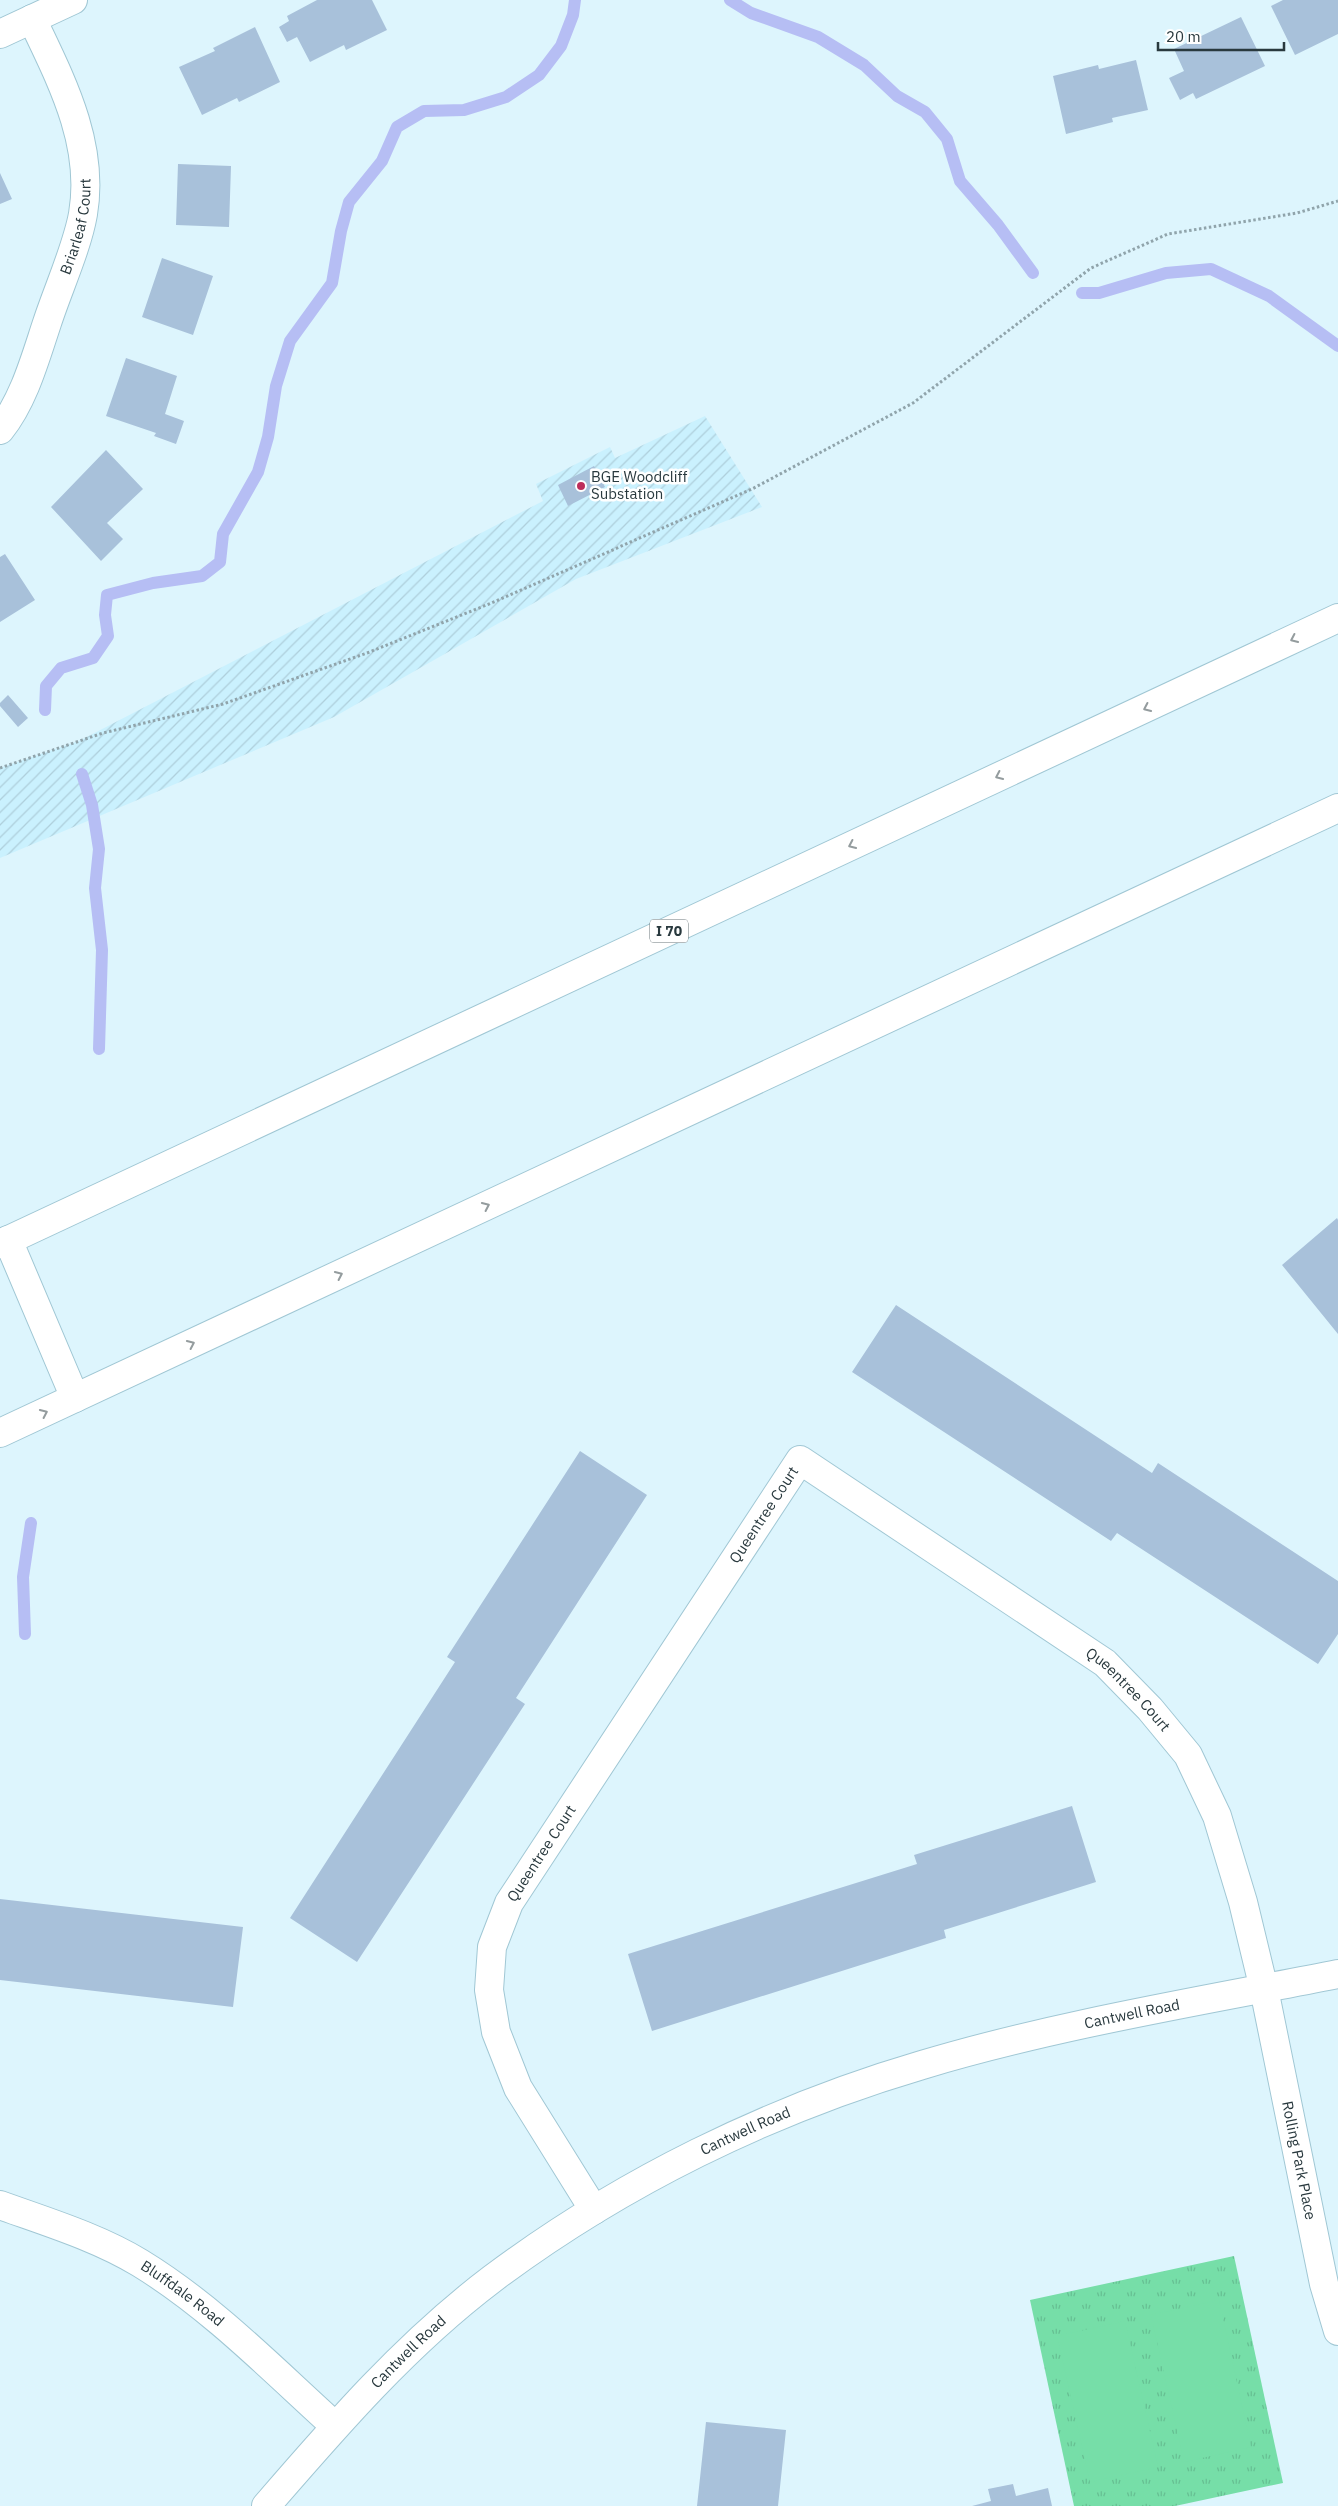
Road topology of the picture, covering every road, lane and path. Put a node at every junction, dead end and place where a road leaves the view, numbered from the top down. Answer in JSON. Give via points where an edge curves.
{"nodes":[{"id":1,"x":73,"y":0,"type":"edge"},
{"id":2,"x":32,"y":19,"type":"junction"},
{"id":3,"x":0,"y":34,"type":"edge"},
{"id":4,"x":1338,"y":202,"type":"edge"},
{"id":5,"x":0,"y":430,"type":"edge"},
{"id":6,"x":1338,"y":618,"type":"edge"},
{"id":7,"x":0,"y":768,"type":"edge"},
{"id":8,"x":1338,"y":808,"type":"edge"},
{"id":9,"x":4,"y":1242,"type":"edge"},
{"id":10,"x":76,"y":1398,"type":"junction"},
{"id":11,"x":0,"y":1433,"type":"edge"},
{"id":12,"x":1338,"y":1974,"type":"edge"},
{"id":13,"x":1264,"y":1989,"type":"junction"},
{"id":14,"x":0,"y":2205,"type":"edge"},
{"id":15,"x":594,"y":2210,"type":"junction"},
{"id":16,"x":1338,"y":2331,"type":"edge"},
{"id":17,"x":335,"y":2426,"type":"junction"},
{"id":18,"x":266,"y":2506,"type":"edge"}],
"edges":[{"from":1,"to":2,"type":"main road"},
{"from":2,"to":3,"type":"main road"},
{"from":2,"to":5,"type":"main road","name":"Briarleaf Court","via":[[64,86],[78,129],[87,177],[83,216],[51,312],[28,377]]},
{"from":4,"to":7,"type":"path","via":[[1297,213],[1168,234],[1091,268],[912,403],[752,489],[489,604],[367,653],[222,704],[103,733]]},
{"from":6,"to":9,"type":"main road","number":"I 70","one_way":true},
{"from":10,"to":8,"type":"main road","one_way":true},
{"from":9,"to":10,"type":"main road"},
{"from":11,"to":10,"type":"main road","one_way":true},
{"from":12,"to":13,"type":"main road","name":"Cantwell Road"},
{"from":13,"to":15,"type":"main road","name":"Cantwell Road","via":[[1033,2036],[921,2065],[809,2104],[707,2148]]},
{"from":13,"to":15,"type":"main road","name":"Queentree Court","via":[[1243,1902],[1217,1816],[1188,1755],[1150,1709],[1105,1663],[800,1460],[510,1903],[492,1946],[489,1990],[496,2032],[518,2088]]},
{"from":13,"to":16,"type":"main road","name":"Rolling Park Place","via":[[1324,2284]]},
{"from":14,"to":17,"type":"main road","name":"Bluffdale Road","via":[[71,2230],[140,2263],[206,2310]]},
{"from":15,"to":17,"type":"main road","name":"Cantwell Road","via":[[492,2279],[404,2354]]},
{"from":17,"to":18,"type":"main road","name":"Cantwell Road"}]}
